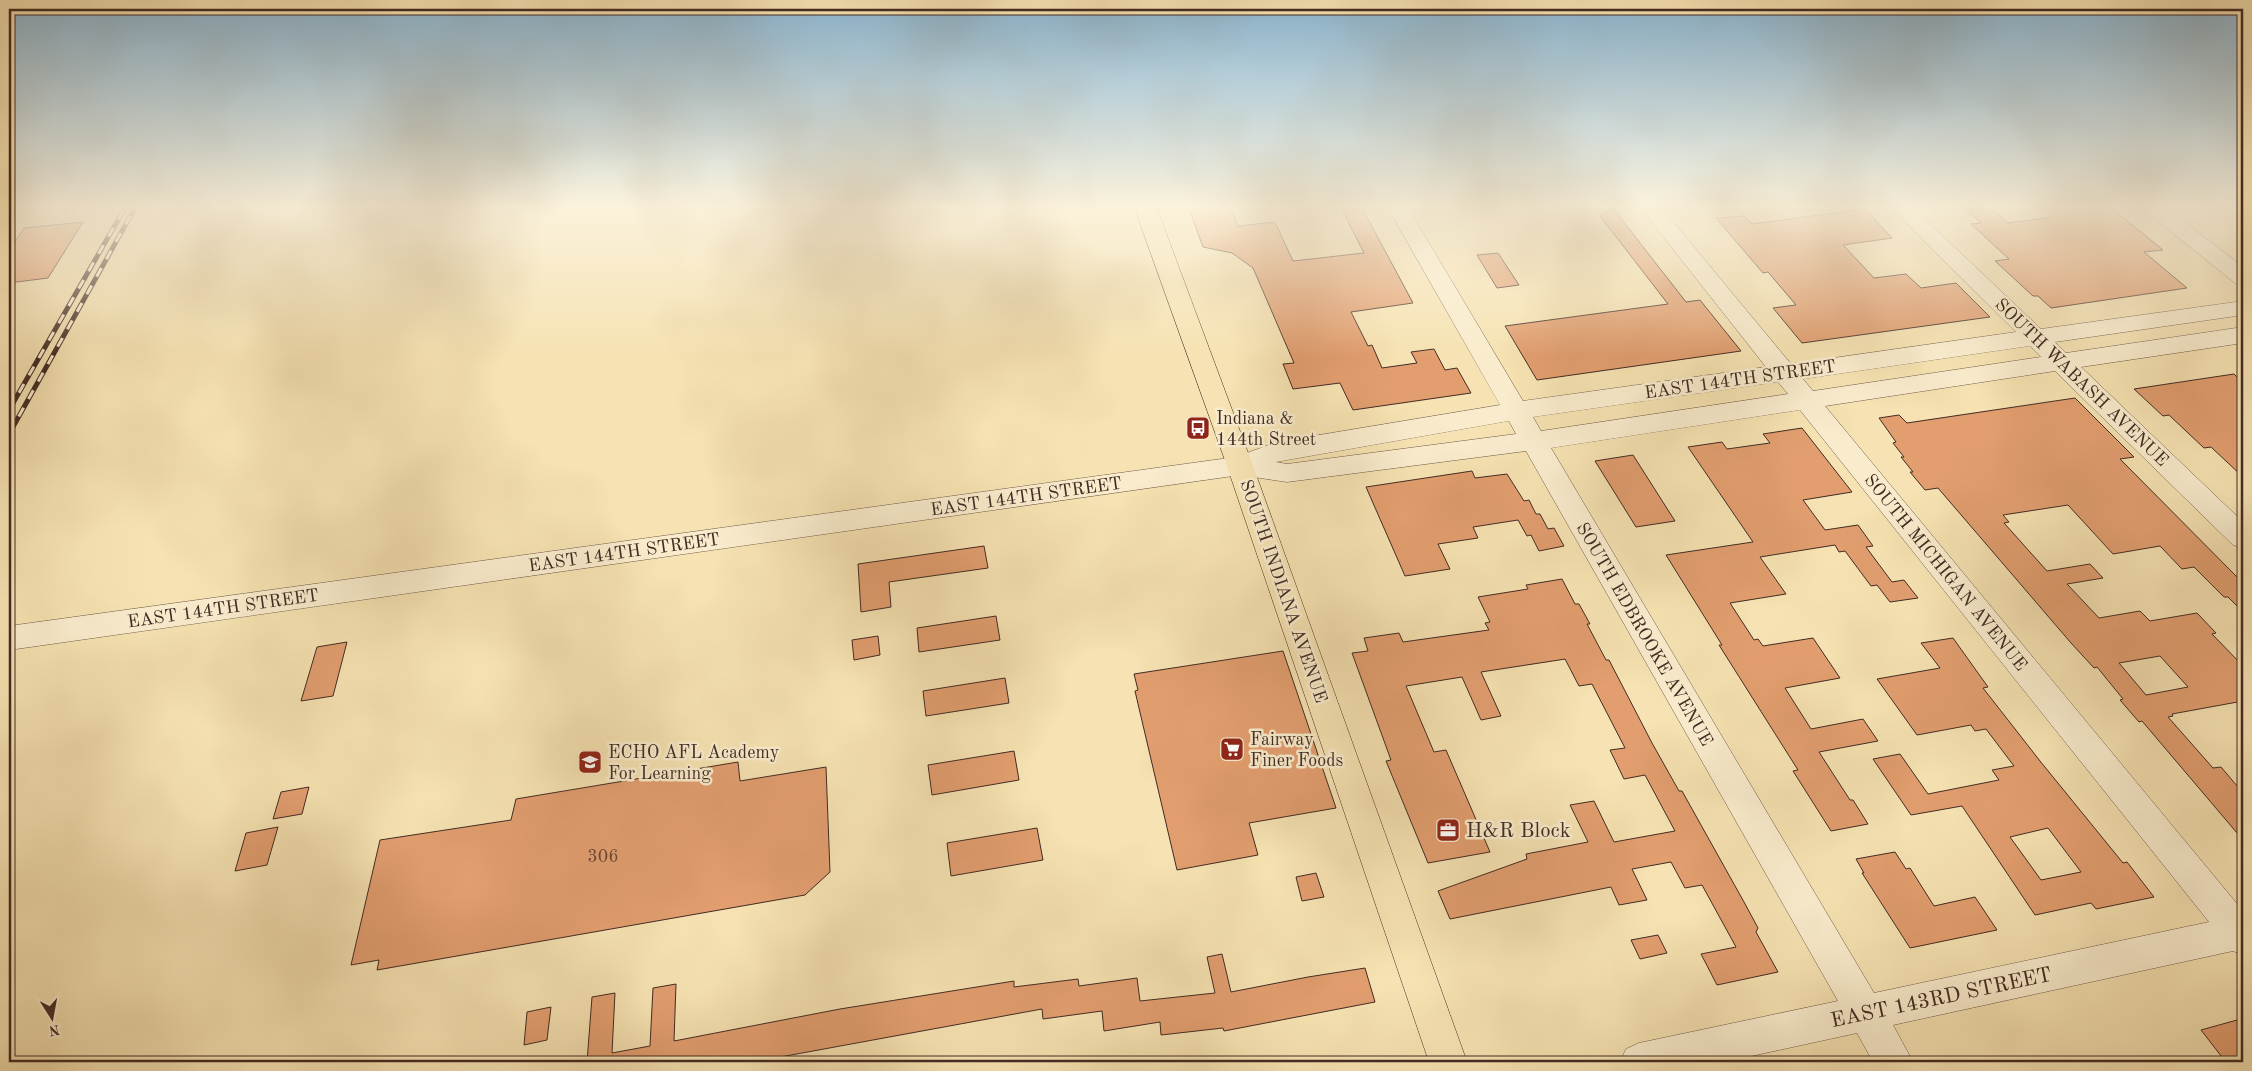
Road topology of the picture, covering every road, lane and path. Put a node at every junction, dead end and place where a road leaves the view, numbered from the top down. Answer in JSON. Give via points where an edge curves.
{"nodes":[{"id":1,"x":1163,"y":256,"type":"edge"},
{"id":2,"x":1426,"y":256,"type":"edge"},
{"id":3,"x":1689,"y":256,"type":"edge"},
{"id":4,"x":1951,"y":256,"type":"edge"},
{"id":5,"x":2215,"y":256,"type":"edge"},
{"id":6,"x":2243,"y":278,"type":"edge"},
{"id":7,"x":2243,"y":308,"type":"edge"},
{"id":8,"x":2243,"y":336,"type":"edge"},
{"id":9,"x":2036,"y":337,"type":"junction"},
{"id":10,"x":2062,"y":362,"type":"junction"},
{"id":11,"x":1784,"y":373,"type":"junction"},
{"id":12,"x":1807,"y":400,"type":"junction"},
{"id":13,"x":1516,"y":411,"type":"junction"},
{"id":14,"x":1534,"y":441,"type":"junction"},
{"id":15,"x":1240,"y":466,"type":"junction"},
{"id":16,"x":2243,"y":538,"type":"edge"},
{"id":17,"x":9,"y":638,"type":"edge"},
{"id":18,"x":2242,"y":934,"type":"edge"},
{"id":19,"x":1866,"y":1013,"type":"junction"},
{"id":20,"x":1448,"y":1062,"type":"edge"},
{"id":21,"x":1639,"y":1062,"type":"edge"},
{"id":22,"x":1894,"y":1062,"type":"edge"}],
"edges":[{"from":1,"to":15,"type":"main road","name":"SOUTH INDIANA AVENUE"},
{"from":2,"to":13,"type":"street","name":"SOUTH EDBROOKE AVENUE"},
{"from":3,"to":11,"type":"street","name":"SOUTH MICHIGAN AVENUE"},
{"from":4,"to":9,"type":"street","name":"SOUTH WABASH AVENUE"},
{"from":5,"to":6,"type":"street"},
{"from":7,"to":9,"type":"street","name":"EAST 144TH STREET"},
{"from":8,"to":10,"type":"street","name":"EAST 144TH STREET"},
{"from":9,"to":10,"type":"street","name":"SOUTH WABASH AVENUE"},
{"from":9,"to":11,"type":"street","name":"EAST 144TH STREET"},
{"from":10,"to":12,"type":"street","name":"EAST 144TH STREET"},
{"from":10,"to":16,"type":"street","name":"SOUTH WABASH AVENUE"},
{"from":11,"to":12,"type":"street","name":"SOUTH MICHIGAN AVENUE"},
{"from":11,"to":13,"type":"street","name":"EAST 144TH STREET"},
{"from":12,"to":14,"type":"street","name":"EAST 144TH STREET"},
{"from":12,"to":18,"type":"street","name":"SOUTH MICHIGAN AVENUE"},
{"from":13,"to":14,"type":"street","name":"SOUTH EDBROOKE AVENUE"},
{"from":13,"to":15,"type":"street","name":"EAST 144TH STREET","via":[[1277,451]]},
{"from":14,"to":15,"type":"street","name":"EAST 144TH STREET","via":[[1287,473]]},
{"from":14,"to":19,"type":"street","name":"SOUTH EDBROOKE AVENUE"},
{"from":15,"to":17,"type":"street","name":"EAST 144TH STREET"},
{"from":15,"to":20,"type":"main road","name":"SOUTH INDIANA AVENUE"},
{"from":18,"to":19,"type":"street","name":"EAST 143RD STREET"},
{"from":19,"to":21,"type":"street","name":"EAST 143RD STREET"},
{"from":19,"to":22,"type":"street","name":"SOUTH EDBROOKE AVENUE"}]}
